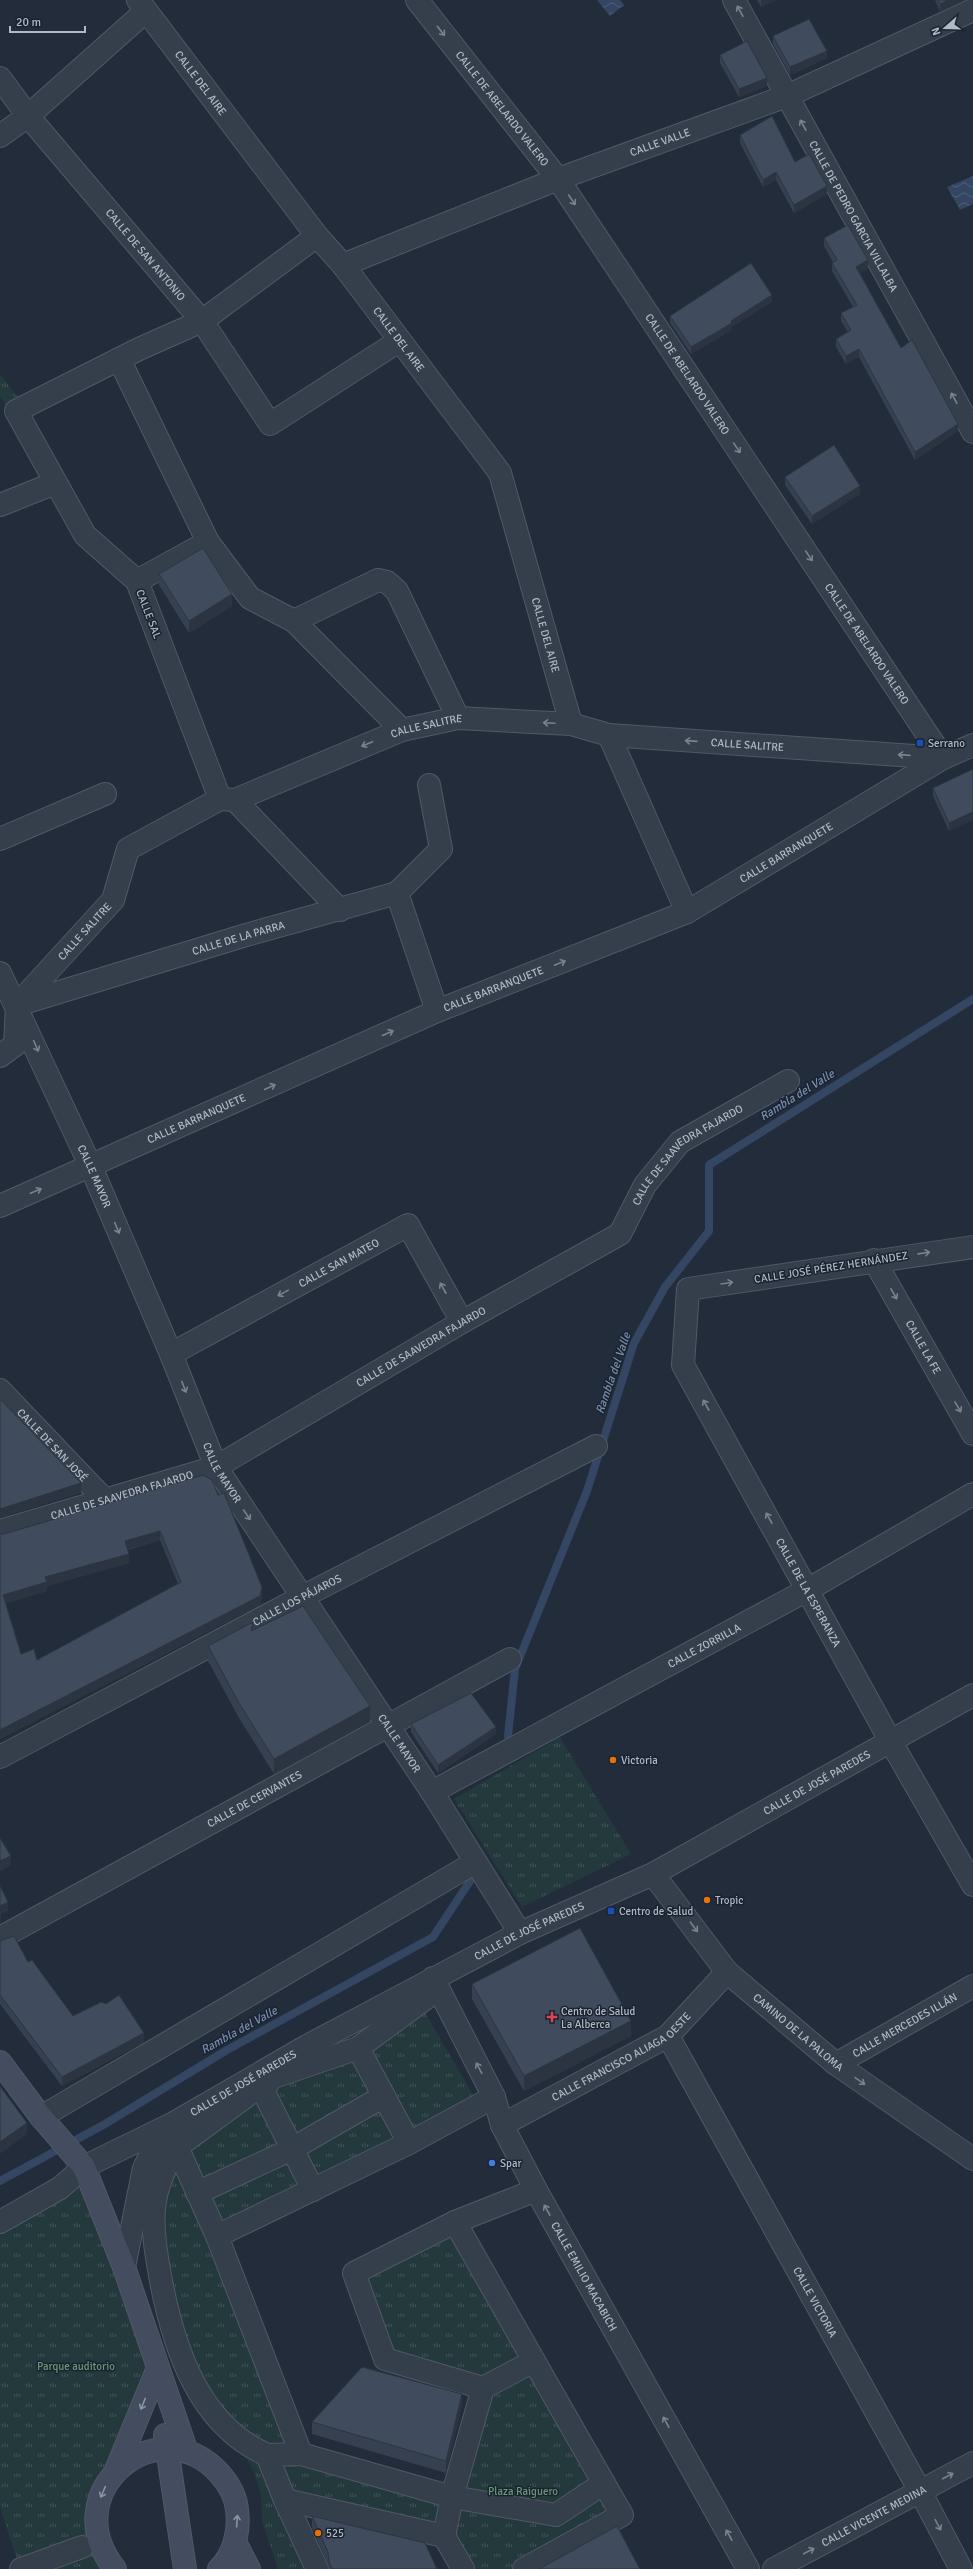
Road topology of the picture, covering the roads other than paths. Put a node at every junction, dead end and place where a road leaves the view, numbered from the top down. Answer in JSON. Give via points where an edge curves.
{"nodes":[{"id":1,"x":417,"y":0,"type":"edge"},
{"id":2,"x":734,"y":0,"type":"edge"},
{"id":3,"x":142,"y":5,"type":"edge"},
{"id":4,"x":973,"y":10,"type":"edge"},
{"id":5,"x":0,"y":78,"type":"edge"},
{"id":6,"x":787,"y":96,"type":"junction"},
{"id":7,"x":28,"y":116,"type":"junction"},
{"id":8,"x":0,"y":136,"type":"edge"},
{"id":9,"x":558,"y":179,"type":"junction"},
{"id":10,"x":317,"y":236,"type":"junction"},
{"id":11,"x":343,"y":265,"type":"junction"},
{"id":12,"x":202,"y":321,"type":"junction"},
{"id":13,"x":399,"y":341,"type":"junction"},
{"id":14,"x":119,"y":359,"type":"junction"},
{"id":15,"x":973,"y":432,"type":"edge"},
{"id":16,"x":55,"y":483,"type":"junction"},
{"id":17,"x":0,"y":505,"type":"edge"},
{"id":18,"x":208,"y":542,"type":"junction"},
{"id":19,"x":137,"y":581,"type":"junction"},
{"id":20,"x":294,"y":621,"type":"junction"},
{"id":21,"x":458,"y":718,"type":"junction"},
{"id":22,"x":571,"y":724,"type":"junction"},
{"id":23,"x":402,"y":730,"type":"junction"},
{"id":24,"x":609,"y":735,"type":"junction"},
{"id":25,"x":973,"y":745,"type":"edge"},
{"id":26,"x":943,"y":758,"type":"junction"},
{"id":27,"x":429,"y":785,"type":"dead end"},
{"id":28,"x":105,"y":794,"type":"dead end"},
{"id":29,"x":227,"y":799,"type":"junction"},
{"id":30,"x":0,"y":839,"type":"edge"},
{"id":31,"x":397,"y":893,"type":"junction"},
{"id":32,"x":340,"y":910,"type":"junction"},
{"id":33,"x":687,"y":912,"type":"junction"},
{"id":34,"x":0,"y":973,"type":"edge"},
{"id":35,"x":17,"y":1005,"type":"junction"},
{"id":36,"x":438,"y":1011,"type":"junction"},
{"id":37,"x":0,"y":1056,"type":"edge"},
{"id":38,"x":788,"y":1081,"type":"dead end"},
{"id":39,"x":91,"y":1167,"type":"junction"},
{"id":40,"x":0,"y":1206,"type":"edge"},
{"id":41,"x":973,"y":1247,"type":"edge"},
{"id":42,"x":874,"y":1260,"type":"junction"},
{"id":43,"x":688,"y":1289,"type":"joint"},
{"id":44,"x":462,"y":1322,"type":"junction"},
{"id":45,"x":172,"y":1354,"type":"junction"},
{"id":46,"x":0,"y":1390,"type":"edge"},
{"id":47,"x":973,"y":1434,"type":"edge"},
{"id":48,"x":596,"y":1446,"type":"dead end"},
{"id":49,"x":216,"y":1467,"type":"junction"},
{"id":50,"x":973,"y":1494,"type":"edge"},
{"id":51,"x":104,"y":1499,"type":"junction"},
{"id":52,"x":0,"y":1531,"type":"edge"},
{"id":53,"x":809,"y":1589,"type":"junction"},
{"id":54,"x":302,"y":1597,"type":"junction"},
{"id":55,"x":510,"y":1660,"type":"dead end"},
{"id":56,"x":973,"y":1695,"type":"edge"},
{"id":57,"x":388,"y":1727,"type":"junction"},
{"id":58,"x":891,"y":1742,"type":"junction"},
{"id":59,"x":0,"y":1757,"type":"edge"},
{"id":60,"x":432,"y":1792,"type":"junction"},
{"id":61,"x":474,"y":1863,"type":"junction"},
{"id":62,"x":653,"y":1874,"type":"junction"},
{"id":63,"x":973,"y":1885,"type":"edge"},
{"id":64,"x":520,"y":1933,"type":"junction"},
{"id":65,"x":0,"y":1938,"type":"edge"},
{"id":66,"x":727,"y":1972,"type":"junction"},
{"id":67,"x":435,"y":1984,"type":"junction"},
{"id":68,"x":973,"y":1986,"type":"edge"},
{"id":69,"x":668,"y":2036,"type":"junction"},
{"id":70,"x":358,"y":2048,"type":"junction"},
{"id":71,"x":0,"y":2062,"type":"edge"},
{"id":72,"x":836,"y":2064,"type":"junction"},
{"id":73,"x":271,"y":2078,"type":"junction"},
{"id":74,"x":384,"y":2096,"type":"junction"},
{"id":75,"x":494,"y":2096,"type":"junction"},
{"id":76,"x":41,"y":2117,"type":"junction"},
{"id":77,"x":174,"y":2123,"type":"junction"},
{"id":78,"x":502,"y":2125,"type":"junction"},
{"id":79,"x":409,"y":2143,"type":"junction"},
{"id":80,"x":177,"y":2146,"type":"junction"},
{"id":81,"x":290,"y":2150,"type":"junction"},
{"id":82,"x":973,"y":2159,"type":"edge"},
{"id":83,"x":84,"y":2167,"type":"junction"},
{"id":84,"x":313,"y":2190,"type":"junction"},
{"id":85,"x":536,"y":2190,"type":"junction"},
{"id":86,"x":197,"y":2193,"type":"junction"},
{"id":87,"x":0,"y":2222,"type":"edge"},
{"id":88,"x":455,"y":2222,"type":"junction"},
{"id":89,"x":217,"y":2236,"type":"junction"},
{"id":90,"x":124,"y":2267,"type":"junction"},
{"id":91,"x":534,"y":2361,"type":"junction"},
{"id":92,"x":158,"y":2368,"type":"junction"},
{"id":93,"x":483,"y":2388,"type":"junction"},
{"id":94,"x":166,"y":2449,"type":"junction"},
{"id":95,"x":187,"y":2452,"type":"junction"},
{"id":96,"x":301,"y":2454,"type":"junction"},
{"id":97,"x":267,"y":2456,"type":"junction"},
{"id":98,"x":973,"y":2462,"type":"edge"},
{"id":99,"x":116,"y":2470,"type":"junction"},
{"id":100,"x":604,"y":2483,"type":"junction"},
{"id":101,"x":920,"y":2491,"type":"junction"},
{"id":102,"x":452,"y":2497,"type":"junction"},
{"id":103,"x":285,"y":2500,"type":"junction"},
{"id":104,"x":444,"y":2536,"type":"junction"},
{"id":105,"x":235,"y":2542,"type":"junction"},
{"id":106,"x":82,"y":2547,"type":"dead end"},
{"id":107,"x":21,"y":2569,"type":"edge"},
{"id":108,"x":115,"y":2569,"type":"edge"},
{"id":109,"x":185,"y":2569,"type":"edge"},
{"id":110,"x":219,"y":2569,"type":"edge"},
{"id":111,"x":249,"y":2569,"type":"edge"},
{"id":112,"x":317,"y":2569,"type":"edge"},
{"id":113,"x":462,"y":2569,"type":"edge"},
{"id":114,"x":524,"y":2569,"type":"edge"},
{"id":115,"x":748,"y":2569,"type":"edge"},
{"id":116,"x":774,"y":2569,"type":"edge"},
{"id":117,"x":961,"y":2569,"type":"edge"}],
"edges":[{"from":1,"to":9,"type":"street","name":"CALLE DE ABELARDO VALERO","one_way":true},
{"from":6,"to":2,"type":"street","name":"CALLE DE PEDRO GARCIA VILLALBA","one_way":true},
{"from":3,"to":7,"type":"street"},
{"from":3,"to":10,"type":"street","name":"CALLE DEL AIRE"},
{"from":4,"to":6,"type":"street","name":"CALLE VALLE"},
{"from":5,"to":7,"type":"street","name":"CALLE DE SAN ANTONIO"},
{"from":6,"to":9,"type":"street","name":"CALLE VALLE"},
{"from":15,"to":6,"type":"street","name":"CALLE DE PEDRO GARCIA VILLALBA","one_way":true},
{"from":7,"to":8,"type":"street"},
{"from":7,"to":12,"type":"street","name":"CALLE DE SAN ANTONIO"},
{"from":9,"to":11,"type":"street","name":"CALLE VALLE"},
{"from":9,"to":26,"type":"street","name":"CALLE DE ABELARDO VALERO","one_way":true},
{"from":10,"to":11,"type":"street","name":"CALLE DEL AIRE"},
{"from":10,"to":12,"type":"street"},
{"from":11,"to":13,"type":"street","name":"CALLE DEL AIRE"},
{"from":12,"to":13,"type":"street","name":"CALLE DE SAN ANTONIO","via":[[270,424]]},
{"from":12,"to":14,"type":"street"},
{"from":13,"to":22,"type":"street","name":"CALLE DEL AIRE","via":[[500,473]]},
{"from":14,"to":16,"type":"street","name":"CALLE SAL","via":[[16,411]]},
{"from":14,"to":18,"type":"street"},
{"from":16,"to":17,"type":"street"},
{"from":16,"to":19,"type":"street","name":"CALLE SAL","via":[[85,534]]},
{"from":18,"to":19,"type":"street"},
{"from":18,"to":20,"type":"street","via":[[250,598]]},
{"from":19,"to":29,"type":"street","name":"CALLE SAL"},
{"from":20,"to":21,"type":"street","via":[[378,580],[387,582],[397,591]]},
{"from":20,"to":23,"type":"street"},
{"from":22,"to":21,"type":"street","name":"CALLE SALITRE","one_way":true},
{"from":21,"to":23,"type":"street","name":"CALLE SALITRE"},
{"from":22,"to":24,"type":"street","name":"CALLE SALITRE"},
{"from":23,"to":29,"type":"street","name":"CALLE SALITRE","one_way":true},
{"from":26,"to":24,"type":"street","name":"CALLE SALITRE","one_way":true},
{"from":24,"to":33,"type":"street"},
{"from":25,"to":26,"type":"street","name":"CALLE BARRANQUETE"},
{"from":26,"to":33,"type":"street","name":"CALLE BARRANQUETE"},
{"from":27,"to":31,"type":"street","via":[[441,849]]},
{"from":28,"to":30,"type":"street"},
{"from":29,"to":32,"type":"street","name":"CALLE SAL"},
{"from":29,"to":35,"type":"street","name":"CALLE SALITRE","via":[[128,849],[113,900]]},
{"from":31,"to":32,"type":"street","name":"CALLE DE LA PARRA"},
{"from":31,"to":36,"type":"street"},
{"from":32,"to":35,"type":"street","name":"CALLE DE LA PARRA","via":[[246,935]]},
{"from":36,"to":33,"type":"street","name":"CALLE BARRANQUETE","one_way":true},
{"from":34,"to":35,"type":"street","name":"CALLE MAYOR"},
{"from":35,"to":37,"type":"street","via":[[15,1045]]},
{"from":35,"to":39,"type":"street","name":"CALLE MAYOR","one_way":true},
{"from":39,"to":36,"type":"street","name":"CALLE BARRANQUETE","one_way":true},
{"from":38,"to":44,"type":"street","name":"CALLE DE SAAVEDRA FAJARDO","via":[[680,1142],[645,1185],[620,1234]]},
{"from":40,"to":39,"type":"street","name":"CALLE BARRANQUETE","one_way":true},
{"from":39,"to":45,"type":"street","name":"CALLE MAYOR","one_way":true},
{"from":42,"to":41,"type":"street","name":"CALLE JOSÉ PÉREZ HERNÁNDEZ","one_way":true},
{"from":43,"to":42,"type":"street","name":"CALLE JOSÉ PÉREZ HERNÁNDEZ","one_way":true},
{"from":42,"to":47,"type":"street","name":"CALLE LA FE","one_way":true},
{"from":53,"to":43,"type":"street","name":"CALLE DE LA ESPERANZA","one_way":true,"via":[[683,1365]]},
{"from":44,"to":45,"type":"street","name":"CALLE SAN MATEO","one_way":true,"via":[[408,1225]]},
{"from":44,"to":49,"type":"street","name":"CALLE DE SAAVEDRA FAJARDO"},
{"from":45,"to":49,"type":"street","name":"CALLE MAYOR","one_way":true},
{"from":46,"to":51,"type":"street","name":"CALLE DE SAN JOSÉ"},
{"from":48,"to":54,"type":"street","name":"CALLE LOS PÁJAROS"},
{"from":49,"to":51,"type":"street","name":"CALLE DE SAAVEDRA FAJARDO"},
{"from":49,"to":54,"type":"street","name":"CALLE MAYOR","one_way":true},
{"from":50,"to":53,"type":"street","name":"CALLE ZORRILLA"},
{"from":51,"to":52,"type":"street","name":"CALLE DE SAAVEDRA FAJARDO"},
{"from":53,"to":58,"type":"street","name":"CALLE DE LA ESPERANZA"},
{"from":53,"to":60,"type":"street","name":"CALLE ZORRILLA"},
{"from":54,"to":57,"type":"street","name":"CALLE MAYOR"},
{"from":54,"to":59,"type":"street","name":"CALLE LOS PÁJAROS"},
{"from":55,"to":57,"type":"street","name":"CALLE DE CERVANTES"},
{"from":56,"to":58,"type":"street","name":"CALLE DE JOSÉ PAREDES"},
{"from":57,"to":60,"type":"street","name":"CALLE MAYOR"},
{"from":57,"to":65,"type":"street","name":"CALLE DE CERVANTES"},
{"from":58,"to":62,"type":"street","name":"CALLE DE JOSÉ PAREDES"},
{"from":58,"to":63,"type":"street","name":"CALLE DE LA ESPERANZA"},
{"from":60,"to":61,"type":"street","name":"CALLE MAYOR"},
{"from":61,"to":64,"type":"street","name":"CALLE MAYOR"},
{"from":61,"to":76,"type":"street"},
{"from":62,"to":64,"type":"street","name":"CALLE DE JOSÉ PAREDES"},
{"from":62,"to":66,"type":"street","name":"CAMINO DE LA PALOMA","one_way":true},
{"from":64,"to":67,"type":"street","name":"CALLE DE JOSÉ PAREDES"},
{"from":66,"to":69,"type":"street","name":"CALLE FRANCISCO ALIAGA OESTE"},
{"from":66,"to":72,"type":"street","name":"CAMINO DE LA PALOMA"},
{"from":67,"to":70,"type":"street"},
{"from":75,"to":67,"type":"street","name":"CALLE EMILIO MACABICH","one_way":true},
{"from":67,"to":77,"type":"street","name":"CALLE DE JOSÉ PAREDES","via":[[307,2046]]},
{"from":68,"to":72,"type":"street","name":"CALLE MERCEDES ILLÁN"},
{"from":69,"to":78,"type":"street","name":"CALLE FRANCISCO ALIAGA OESTE"},
{"from":69,"to":101,"type":"street","name":"CALLE VICTORIA"},
{"from":70,"to":73,"type":"street"},
{"from":70,"to":74,"type":"street"},
{"from":71,"to":76,"type":"main road"},
{"from":72,"to":82,"type":"street","name":"CAMINO DE LA PALOMA","one_way":true},
{"from":73,"to":80,"type":"street"},
{"from":73,"to":81,"type":"street","via":[[263,2092]]},
{"from":74,"to":79,"type":"street"},
{"from":74,"to":81,"type":"street"},
{"from":75,"to":78,"type":"street","name":"CALLE EMILIO MACABICH"},
{"from":75,"to":79,"type":"street"},
{"from":76,"to":83,"type":"main road"},
{"from":77,"to":83,"type":"street","name":"CALLE DE JOSÉ PAREDES"},
{"from":77,"to":90,"type":"street","via":[[152,2150],[144,2168]]},
{"from":78,"to":85,"type":"street","name":"CALLE EMILIO MACABICH"},
{"from":79,"to":84,"type":"street"},
{"from":80,"to":86,"type":"street"},
{"from":80,"to":97,"type":"street","via":[[162,2171],[154,2209],[157,2262],[169,2325],[198,2392],[228,2428],[250,2448]]},
{"from":81,"to":84,"type":"street"},
{"from":81,"to":86,"type":"street"},
{"from":83,"to":87,"type":"street","name":"CALLE DE JOSÉ PAREDES","via":[[60,2188]]},
{"from":83,"to":90,"type":"main road"},
{"from":84,"to":89,"type":"street"},
{"from":85,"to":88,"type":"street"},
{"from":115,"to":85,"type":"street","name":"CALLE EMILIO MACABICH","one_way":true},
{"from":86,"to":89,"type":"street"},
{"from":88,"to":91,"type":"street"},
{"from":88,"to":93,"type":"street","via":[[354,2273],[385,2359]]},
{"from":89,"to":96,"type":"street"},
{"from":90,"to":92,"type":"main road"},
{"from":91,"to":93,"type":"street"},
{"from":91,"to":100,"type":"street"},
{"from":92,"to":94,"type":"main road"},
{"from":92,"to":95,"type":"main road"},
{"from":92,"to":99,"type":"main road","one_way":true},
{"from":93,"to":102,"type":"street"},
{"from":94,"to":95,"type":"main road"},
{"from":94,"to":99,"type":"main road","via":[[137,2456]]},
{"from":94,"to":109,"type":"main road"},
{"from":105,"to":95,"type":"main road","one_way":true,"via":[[237,2504],[227,2482],[210,2463]]},
{"from":96,"to":97,"type":"street"},
{"from":96,"to":102,"type":"street"},
{"from":97,"to":103,"type":"street"},
{"from":101,"to":98,"type":"street","name":"CALLE VICENTE MEDINA","one_way":true},
{"from":99,"to":108,"type":"main road","one_way":true,"via":[[102,2490],[96,2514],[96,2532],[104,2555]]},
{"from":100,"to":102,"type":"street","via":[[556,2515]]},
{"from":100,"to":114,"type":"street","via":[[622,2515]]},
{"from":116,"to":101,"type":"street","name":"CALLE VICENTE MEDINA","one_way":true},
{"from":101,"to":117,"type":"street","name":"CALLE VICTORIA","one_way":true},
{"from":102,"to":104,"type":"street"},
{"from":103,"to":104,"type":"street"},
{"from":103,"to":112,"type":"street"},
{"from":104,"to":113,"type":"street"},
{"from":105,"to":110,"type":"main road"},
{"from":105,"to":111,"type":"main road"},
{"from":106,"to":107,"type":"street"}]}
